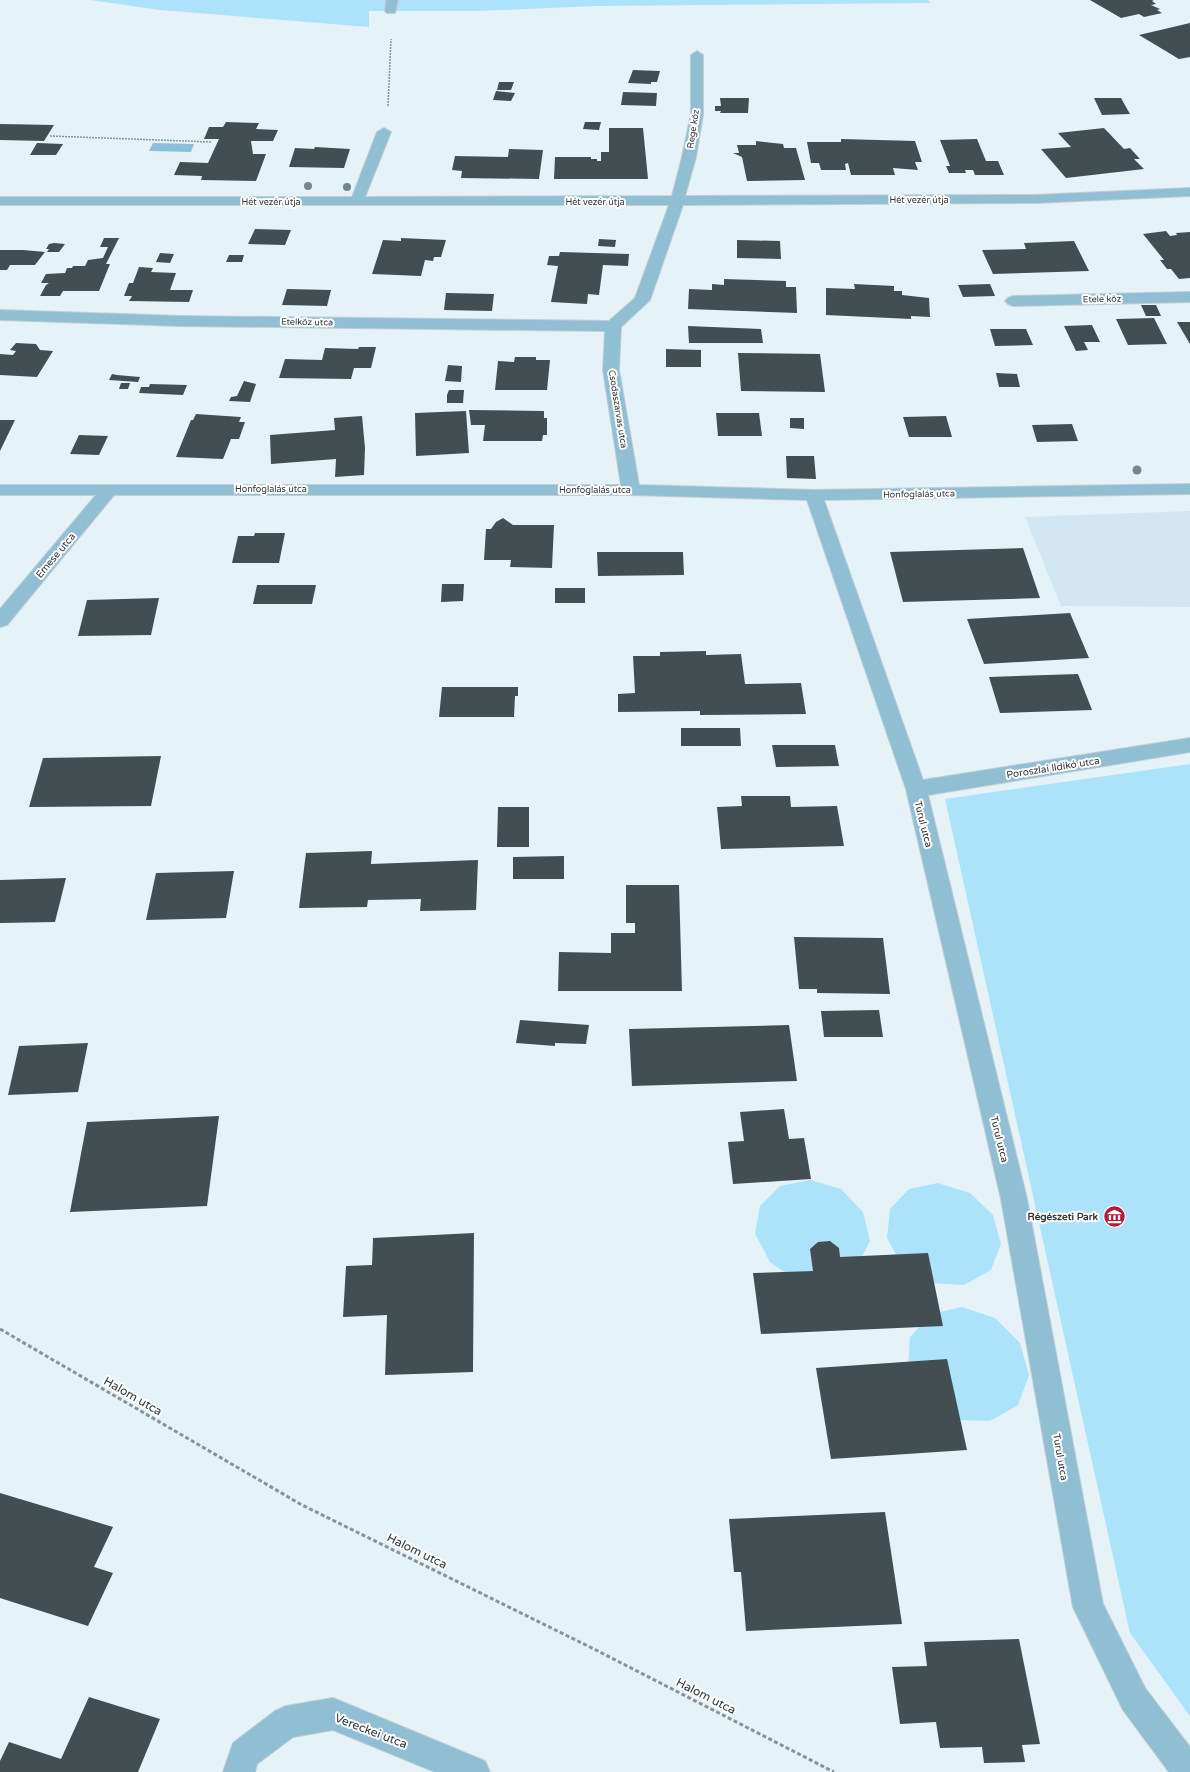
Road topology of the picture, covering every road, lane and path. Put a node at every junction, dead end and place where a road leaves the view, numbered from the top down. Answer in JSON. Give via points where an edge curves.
{"nodes":[{"id":1,"x":392,"y":5,"type":"edge"},
{"id":2,"x":697,"y":55,"type":"dead end"},
{"id":3,"x":384,"y":132,"type":"joint"},
{"id":4,"x":50,"y":136,"type":"dead end"},
{"id":5,"x":212,"y":142,"type":"dead end"},
{"id":6,"x":1190,"y":192,"type":"edge"},
{"id":7,"x":0,"y":201,"type":"edge"},
{"id":8,"x":357,"y":202,"type":"junction"},
{"id":9,"x":677,"y":202,"type":"junction"},
{"id":10,"x":1190,"y":297,"type":"edge"},
{"id":11,"x":1013,"y":301,"type":"dead end"},
{"id":12,"x":0,"y":315,"type":"edge"},
{"id":13,"x":613,"y":326,"type":"junction"},
{"id":14,"x":110,"y":489,"type":"junction"},
{"id":15,"x":1190,"y":489,"type":"edge"},
{"id":16,"x":0,"y":490,"type":"edge"},
{"id":17,"x":631,"y":490,"type":"junction"},
{"id":18,"x":814,"y":495,"type":"junction"},
{"id":19,"x":0,"y":621,"type":"edge"},
{"id":20,"x":1190,"y":745,"type":"edge"},
{"id":21,"x":916,"y":789,"type":"junction"},
{"id":22,"x":0,"y":1329,"type":"edge"},
{"id":23,"x":239,"y":1772,"type":"edge"},
{"id":24,"x":474,"y":1772,"type":"edge"},
{"id":25,"x":834,"y":1772,"type":"edge"},
{"id":26,"x":1189,"y":1772,"type":"edge"}],
"edges":[{"from":1,"to":3,"type":"path","via":[[390,86]]},
{"from":2,"to":9,"type":"street","name":"Rege köz","via":[[697,114]]},
{"from":3,"to":8,"type":"street"},
{"from":4,"to":5,"type":"path"},
{"from":6,"to":9,"type":"street","name":"Hét vezér útja","via":[[1036,199]]},
{"from":7,"to":8,"type":"street","name":"Hét vezér útja"},
{"from":8,"to":9,"type":"street","name":"Hét vezér útja"},
{"from":9,"to":13,"type":"street","via":[[642,300]]},
{"from":10,"to":11,"type":"street","name":"Etele köz"},
{"from":12,"to":13,"type":"street","name":"Etelköz utca","via":[[181,321]]},
{"from":13,"to":17,"type":"street","name":"Csodaszarvas utca","via":[[611,370]]},
{"from":14,"to":16,"type":"street","name":"Honfoglalás utca"},
{"from":14,"to":17,"type":"street","name":"Honfoglalás utca"},
{"from":14,"to":19,"type":"street","name":"Emese utca"},
{"from":15,"to":18,"type":"street","name":"Honfoglalás utca"},
{"from":17,"to":18,"type":"street","name":"Honfoglalás utca"},
{"from":18,"to":21,"type":"street","name":"Turul utca"},
{"from":20,"to":21,"type":"street","name":"Poroszlai Ildikó utca"},
{"from":21,"to":26,"type":"street","name":"Turul utca","via":[[1014,1200],[1088,1607],[1134,1699]]},
{"from":22,"to":25,"type":"path","name":"Halom utca","via":[[302,1504],[587,1645]]},
{"from":23,"to":24,"type":"street","name":"Vereckei utca","via":[[244,1754],[286,1722],[333,1714]]}]}
